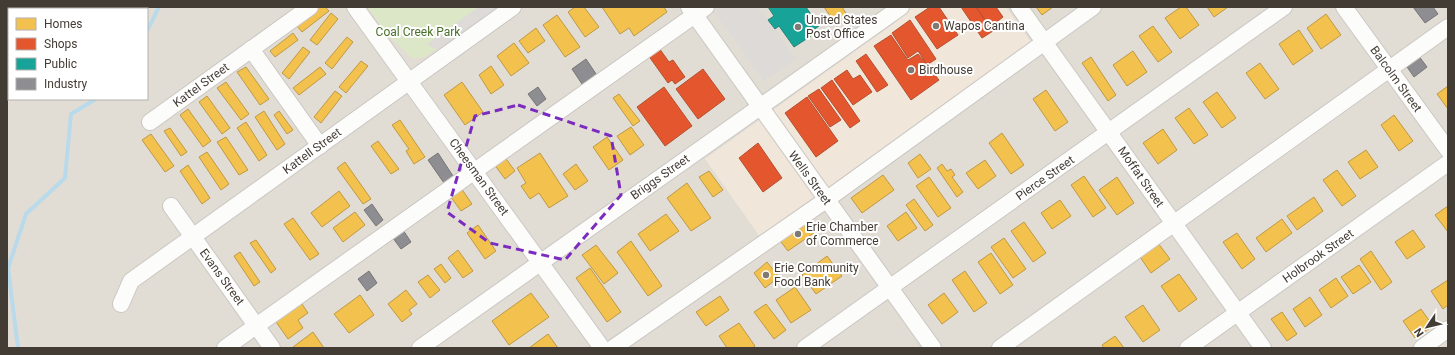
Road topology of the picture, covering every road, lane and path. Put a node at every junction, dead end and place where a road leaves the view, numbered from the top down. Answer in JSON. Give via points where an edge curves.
{"nodes":[{"id":1,"x":310,"y":7,"type":"edge"},
{"id":2,"x":356,"y":7,"type":"edge"},
{"id":3,"x":513,"y":7,"type":"edge"},
{"id":4,"x":901,"y":7,"type":"edge"},
{"id":5,"x":1019,"y":7,"type":"edge"},
{"id":6,"x":1092,"y":7,"type":"edge"},
{"id":7,"x":1284,"y":7,"type":"edge"},
{"id":8,"x":1344,"y":7,"type":"edge"},
{"id":9,"x":696,"y":10,"type":"edge"},
{"id":10,"x":1448,"y":27,"type":"edge"},
{"id":11,"x":1044,"y":42,"type":"junction"},
{"id":12,"x":251,"y":49,"type":"junction"},
{"id":13,"x":1388,"y":69,"type":"junction"},
{"id":14,"x":410,"y":81,"type":"junction"},
{"id":15,"x":760,"y":107,"type":"junction"},
{"id":16,"x":150,"y":122,"type":"dead end"},
{"id":17,"x":1109,"y":132,"type":"junction"},
{"id":18,"x":320,"y":146,"type":"junction"},
{"id":19,"x":1448,"y":150,"type":"edge"},
{"id":20,"x":1448,"y":163,"type":"edge"},
{"id":21,"x":475,"y":171,"type":"junction"},
{"id":22,"x":826,"y":200,"type":"junction"},
{"id":23,"x":171,"y":206,"type":"dead end"},
{"id":24,"x":1174,"y":223,"type":"junction"},
{"id":25,"x":193,"y":236,"type":"junction"},
{"id":26,"x":541,"y":262,"type":"junction"},
{"id":27,"x":889,"y":288,"type":"junction"},
{"id":28,"x":121,"y":304,"type":"dead end"},
{"id":29,"x":1238,"y":313,"type":"junction"},
{"id":30,"x":257,"y":326,"type":"junction"},
{"id":31,"x":1448,"y":330,"type":"edge"},
{"id":32,"x":225,"y":348,"type":"edge"},
{"id":33,"x":272,"y":348,"type":"edge"},
{"id":34,"x":420,"y":348,"type":"edge"},
{"id":35,"x":602,"y":348,"type":"edge"},
{"id":36,"x":613,"y":348,"type":"edge"},
{"id":37,"x":805,"y":348,"type":"edge"},
{"id":38,"x":933,"y":348,"type":"edge"},
{"id":39,"x":1000,"y":348,"type":"edge"},
{"id":40,"x":1188,"y":348,"type":"edge"},
{"id":41,"x":1263,"y":348,"type":"edge"},
{"id":42,"x":1422,"y":348,"type":"edge"}],
"edges":[{"from":1,"to":12,"type":"street","name":"Kattel Street"},
{"from":2,"to":14,"type":"street","name":"Cheesman Street"},
{"from":3,"to":14,"type":"street","name":"Kattell Street"},
{"from":4,"to":15,"type":"street","name":"Briggs Street"},
{"from":5,"to":11,"type":"street","name":"Moffat Street"},
{"from":6,"to":11,"type":"street"},
{"from":7,"to":17,"type":"street","name":"Pierce Street"},
{"from":8,"to":13,"type":"street","name":"Balcolm Street"},
{"from":9,"to":15,"type":"street","name":"Wells Street"},
{"from":9,"to":21,"type":"street"},
{"from":10,"to":13,"type":"street"},
{"from":11,"to":17,"type":"street","name":"Moffat Street"},
{"from":11,"to":22,"type":"street"},
{"from":12,"to":16,"type":"street","name":"Kattel Street"},
{"from":12,"to":18,"type":"street"},
{"from":13,"to":19,"type":"street","name":"Balcolm Street"},
{"from":13,"to":24,"type":"street"},
{"from":14,"to":18,"type":"street","name":"Kattell Street"},
{"from":14,"to":21,"type":"street","name":"Cheesman Street"},
{"from":15,"to":22,"type":"street","name":"Wells Street"},
{"from":15,"to":26,"type":"street","name":"Briggs Street"},
{"from":17,"to":24,"type":"street","name":"Moffat Street"},
{"from":17,"to":27,"type":"street","name":"Pierce Street"},
{"from":18,"to":25,"type":"street","name":"Kattell Street"},
{"from":20,"to":29,"type":"street","name":"Holbrook Street"},
{"from":21,"to":26,"type":"street","name":"Cheesman Street"},
{"from":21,"to":30,"type":"street"},
{"from":22,"to":27,"type":"street","name":"Wells Street"},
{"from":22,"to":36,"type":"street"},
{"from":23,"to":25,"type":"street","name":"Evans Street"},
{"from":24,"to":29,"type":"street","name":"Moffat Street"},
{"from":24,"to":39,"type":"street"},
{"from":25,"to":28,"type":"street","name":"Kattell Street","via":[[131,281]]},
{"from":25,"to":30,"type":"street","name":"Evans Street"},
{"from":26,"to":34,"type":"street","name":"Briggs Street"},
{"from":26,"to":35,"type":"street","name":"Cheesman Street"},
{"from":27,"to":37,"type":"street","name":"Pierce Street"},
{"from":27,"to":38,"type":"street","name":"Wells Street"},
{"from":29,"to":40,"type":"street","name":"Holbrook Street"},
{"from":29,"to":41,"type":"street","name":"Moffat Street"},
{"from":30,"to":32,"type":"street"},
{"from":30,"to":33,"type":"street","name":"Evans Street"},
{"from":31,"to":42,"type":"street"}]}
